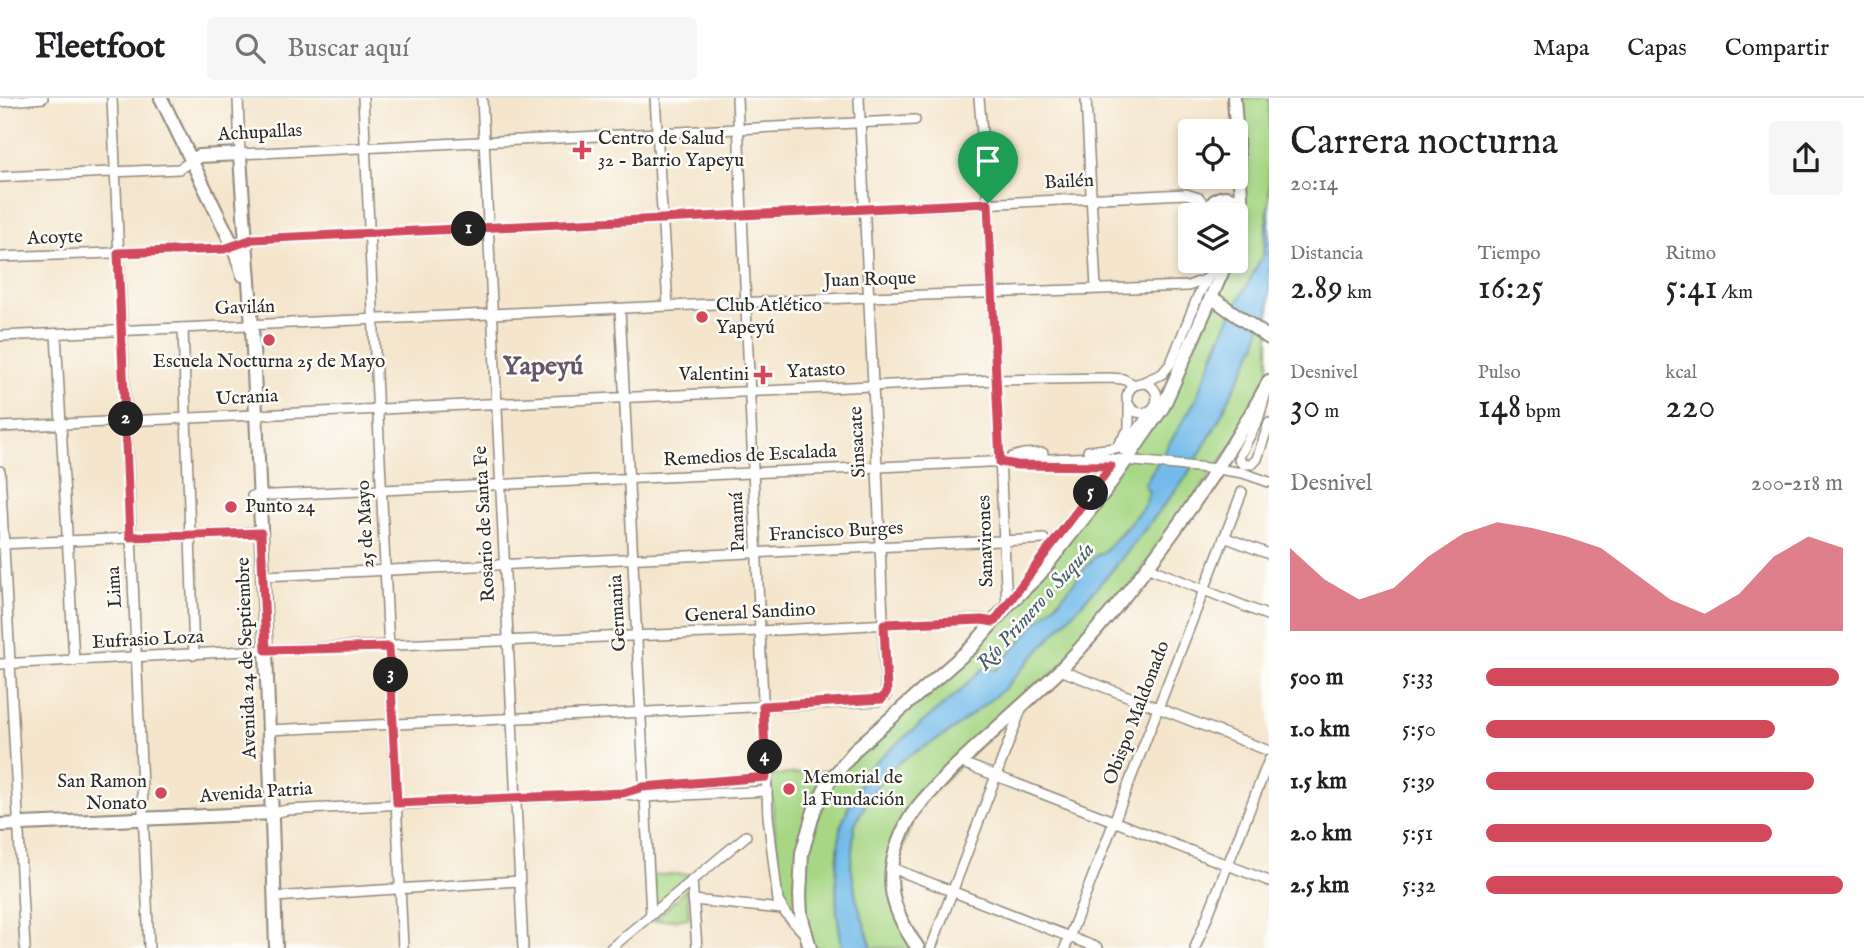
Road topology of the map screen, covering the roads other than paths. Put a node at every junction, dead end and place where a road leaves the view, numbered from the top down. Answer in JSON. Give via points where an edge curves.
{"nodes":[{"id":1,"x":43,"y":98,"type":"edge"},
{"id":2,"x":112,"y":98,"type":"edge"},
{"id":3,"x":161,"y":98,"type":"edge"},
{"id":4,"x":238,"y":98,"type":"edge"},
{"id":5,"x":363,"y":98,"type":"edge"},
{"id":6,"x":482,"y":98,"type":"edge"},
{"id":7,"x":655,"y":98,"type":"edge"},
{"id":8,"x":737,"y":98,"type":"edge"},
{"id":9,"x":859,"y":98,"type":"edge"},
{"id":10,"x":979,"y":98,"type":"edge"},
{"id":11,"x":1086,"y":98,"type":"edge"},
{"id":12,"x":1234,"y":98,"type":"edge"},
{"id":13,"x":0,"y":102,"type":"edge"},
{"id":14,"x":915,"y":120,"type":"dead end"},
{"id":15,"x":860,"y":123,"type":"junction"},
{"id":16,"x":738,"y":129,"type":"junction"},
{"id":17,"x":657,"y":134,"type":"junction"},
{"id":18,"x":484,"y":143,"type":"junction"},
{"id":19,"x":365,"y":148,"type":"junction"},
{"id":20,"x":240,"y":153,"type":"junction"},
{"id":21,"x":192,"y":160,"type":"junction"},
{"id":22,"x":116,"y":171,"type":"junction"},
{"id":23,"x":0,"y":177,"type":"edge"},
{"id":24,"x":1092,"y":198,"type":"junction"},
{"id":25,"x":988,"y":203,"type":"junction"},
{"id":26,"x":1204,"y":203,"type":"edge"},
{"id":27,"x":1214,"y":203,"type":"edge"},
{"id":28,"x":1236,"y":203,"type":"edge"},
{"id":29,"x":1239,"y":203,"type":"edge"},
{"id":30,"x":866,"y":209,"type":"junction"},
{"id":31,"x":742,"y":215,"type":"junction"},
{"id":32,"x":662,"y":219,"type":"junction"},
{"id":33,"x":488,"y":228,"type":"junction"},
{"id":34,"x":370,"y":234,"type":"junction"},
{"id":35,"x":239,"y":244,"type":"junction"},
{"id":36,"x":118,"y":253,"type":"junction"},
{"id":37,"x":0,"y":257,"type":"edge"},
{"id":38,"x":1209,"y":273,"type":"edge"},
{"id":39,"x":1222,"y":273,"type":"edge"},
{"id":40,"x":1207,"y":279,"type":"junction"},
{"id":41,"x":1096,"y":288,"type":"junction"},
{"id":42,"x":993,"y":292,"type":"junction"},
{"id":43,"x":870,"y":297,"type":"junction"},
{"id":44,"x":1211,"y":297,"type":"junction"},
{"id":45,"x":746,"y":303,"type":"junction"},
{"id":46,"x":668,"y":306,"type":"junction"},
{"id":47,"x":620,"y":309,"type":"junction"},
{"id":48,"x":492,"y":315,"type":"junction"},
{"id":49,"x":374,"y":320,"type":"junction"},
{"id":50,"x":248,"y":325,"type":"junction"},
{"id":51,"x":183,"y":328,"type":"junction"},
{"id":52,"x":121,"y":331,"type":"junction"},
{"id":53,"x":1196,"y":333,"type":"junction"},
{"id":54,"x":56,"y":334,"type":"junction"},
{"id":55,"x":0,"y":337,"type":"edge"},
{"id":56,"x":1269,"y":338,"type":"edge"},
{"id":57,"x":997,"y":380,"type":"junction"},
{"id":58,"x":1269,"y":381,"type":"edge"},
{"id":59,"x":1137,"y":385,"type":"junction"},
{"id":60,"x":873,"y":386,"type":"junction"},
{"id":61,"x":750,"y":392,"type":"junction"},
{"id":62,"x":624,"y":397,"type":"junction"},
{"id":63,"x":1158,"y":399,"type":"junction"},
{"id":64,"x":497,"y":404,"type":"junction"},
{"id":65,"x":1129,"y":405,"type":"junction"},
{"id":66,"x":379,"y":409,"type":"junction"},
{"id":67,"x":1150,"y":411,"type":"junction"},
{"id":68,"x":252,"y":415,"type":"junction"},
{"id":69,"x":186,"y":418,"type":"junction"},
{"id":70,"x":126,"y":421,"type":"junction"},
{"id":71,"x":62,"y":424,"type":"junction"},
{"id":72,"x":1269,"y":424,"type":"edge"},
{"id":73,"x":0,"y":426,"type":"edge"},
{"id":74,"x":1125,"y":454,"type":"junction"},
{"id":75,"x":1000,"y":462,"type":"junction"},
{"id":76,"x":877,"y":467,"type":"junction"},
{"id":77,"x":1210,"y":468,"type":"junction"},
{"id":78,"x":0,"y":471,"type":"edge"},
{"id":79,"x":753,"y":473,"type":"junction"},
{"id":80,"x":628,"y":479,"type":"junction"},
{"id":81,"x":1269,"y":482,"type":"edge"},
{"id":82,"x":500,"y":485,"type":"junction"},
{"id":83,"x":382,"y":491,"type":"junction"},
{"id":84,"x":1242,"y":492,"type":"dead end"},
{"id":85,"x":256,"y":496,"type":"junction"},
{"id":86,"x":257,"y":533,"type":"junction"},
{"id":87,"x":190,"y":535,"type":"junction"},
{"id":88,"x":130,"y":537,"type":"junction"},
{"id":89,"x":1224,"y":537,"type":"junction"},
{"id":90,"x":67,"y":540,"type":"junction"},
{"id":91,"x":1044,"y":540,"type":"dead end"},
{"id":92,"x":1003,"y":541,"type":"junction"},
{"id":93,"x":2,"y":544,"type":"edge"},
{"id":94,"x":881,"y":548,"type":"junction"},
{"id":95,"x":757,"y":554,"type":"junction"},
{"id":96,"x":1269,"y":554,"type":"edge"},
{"id":97,"x":633,"y":559,"type":"junction"},
{"id":98,"x":504,"y":566,"type":"junction"},
{"id":99,"x":1149,"y":568,"type":"junction"},
{"id":100,"x":386,"y":571,"type":"junction"},
{"id":101,"x":263,"y":576,"type":"junction"},
{"id":102,"x":1203,"y":591,"type":"junction"},
{"id":103,"x":1007,"y":606,"type":"junction"},
{"id":104,"x":1269,"y":616,"type":"edge"},
{"id":105,"x":994,"y":622,"type":"junction"},
{"id":106,"x":884,"y":624,"type":"junction"},
{"id":107,"x":760,"y":631,"type":"junction"},
{"id":108,"x":637,"y":636,"type":"junction"},
{"id":109,"x":508,"y":642,"type":"junction"},
{"id":110,"x":389,"y":647,"type":"junction"},
{"id":111,"x":262,"y":650,"type":"junction"},
{"id":112,"x":194,"y":655,"type":"junction"},
{"id":113,"x":136,"y":657,"type":"junction"},
{"id":114,"x":74,"y":661,"type":"junction"},
{"id":115,"x":5,"y":664,"type":"edge"},
{"id":116,"x":1060,"y":670,"type":"junction"},
{"id":117,"x":1023,"y":704,"type":"junction"},
{"id":118,"x":763,"y":706,"type":"junction"},
{"id":119,"x":1158,"y":708,"type":"junction"},
{"id":120,"x":641,"y":712,"type":"junction"},
{"id":121,"x":512,"y":719,"type":"junction"},
{"id":122,"x":393,"y":725,"type":"junction"},
{"id":123,"x":269,"y":730,"type":"junction"},
{"id":124,"x":1269,"y":751,"type":"edge"},
{"id":125,"x":1269,"y":760,"type":"edge"},
{"id":126,"x":960,"y":762,"type":"junction"},
{"id":127,"x":997,"y":775,"type":"junction"},
{"id":128,"x":766,"y":777,"type":"junction"},
{"id":129,"x":643,"y":787,"type":"junction"},
{"id":130,"x":767,"y":791,"type":"junction"},
{"id":131,"x":623,"y":793,"type":"junction"},
{"id":132,"x":643,"y":797,"type":"junction"},
{"id":133,"x":515,"y":799,"type":"junction"},
{"id":134,"x":397,"y":803,"type":"junction"},
{"id":135,"x":269,"y":807,"type":"junction"},
{"id":136,"x":143,"y":816,"type":"junction"},
{"id":137,"x":0,"y":817,"type":"edge"},
{"id":138,"x":18,"y":820,"type":"junction"},
{"id":139,"x":1114,"y":821,"type":"junction"},
{"id":140,"x":0,"y":825,"type":"edge"},
{"id":141,"x":746,"y":836,"type":"dead end"},
{"id":142,"x":1228,"y":864,"type":"junction"},
{"id":143,"x":892,"y":868,"type":"junction"},
{"id":144,"x":692,"y":880,"type":"junction"},
{"id":145,"x":519,"y":881,"type":"junction"},
{"id":146,"x":1269,"y":881,"type":"edge"},
{"id":147,"x":401,"y":889,"type":"junction"},
{"id":148,"x":953,"y":891,"type":"junction"},
{"id":149,"x":274,"y":897,"type":"junction"},
{"id":150,"x":693,"y":900,"type":"junction"},
{"id":151,"x":782,"y":909,"type":"junction"},
{"id":152,"x":651,"y":915,"type":"junction"},
{"id":153,"x":805,"y":934,"type":"junction"},
{"id":154,"x":1070,"y":937,"type":"junction"},
{"id":155,"x":24,"y":948,"type":"edge"},
{"id":156,"x":149,"y":948,"type":"edge"},
{"id":157,"x":276,"y":948,"type":"edge"},
{"id":158,"x":403,"y":948,"type":"edge"},
{"id":159,"x":523,"y":948,"type":"edge"},
{"id":160,"x":611,"y":948,"type":"edge"},
{"id":161,"x":697,"y":948,"type":"edge"},
{"id":162,"x":810,"y":948,"type":"edge"},
{"id":163,"x":918,"y":948,"type":"edge"},
{"id":164,"x":931,"y":948,"type":"edge"},
{"id":165,"x":1065,"y":948,"type":"edge"},
{"id":166,"x":1098,"y":948,"type":"edge"},
{"id":167,"x":1195,"y":948,"type":"edge"}],
"edges":[{"from":1,"to":13,"type":"street"},
{"from":2,"to":22,"type":"street","name":"Lima"},
{"from":3,"to":21,"type":"main road"},
{"from":4,"to":20,"type":"street"},
{"from":5,"to":19,"type":"street","name":"25 de Mayo"},
{"from":6,"to":18,"type":"street","name":"Rosario de Santa Fe"},
{"from":7,"to":17,"type":"street"},
{"from":8,"to":16,"type":"street","name":"Panamá"},
{"from":9,"to":15,"type":"street","name":"Sinsacate"},
{"from":10,"to":25,"type":"street","name":"Sanavirones"},
{"from":11,"to":24,"type":"street"},
{"from":12,"to":29,"type":"main road"},
{"from":14,"to":15,"type":"street","name":"Achupallas"},
{"from":15,"to":16,"type":"street","name":"Achupallas"},
{"from":15,"to":30,"type":"street","name":"Sinsacate"},
{"from":16,"to":17,"type":"street","name":"Achupallas"},
{"from":16,"to":31,"type":"street","name":"Panamá"},
{"from":17,"to":18,"type":"street","name":"Achupallas"},
{"from":17,"to":32,"type":"street"},
{"from":18,"to":19,"type":"street","name":"Achupallas"},
{"from":18,"to":33,"type":"street","name":"Rosario de Santa Fe"},
{"from":19,"to":20,"type":"street","name":"Achupallas"},
{"from":19,"to":34,"type":"street","name":"25 de Mayo"},
{"from":20,"to":21,"type":"main road","name":"Achupallas"},
{"from":20,"to":35,"type":"main road"},
{"from":21,"to":22,"type":"street","name":"Achupallas","via":[[179,169]]},
{"from":21,"to":35,"type":"main road"},
{"from":22,"to":23,"type":"street","name":"Achupallas"},
{"from":22,"to":36,"type":"street","name":"Lima"},
{"from":24,"to":25,"type":"street","name":"Bailén"},
{"from":24,"to":26,"type":"street","name":"Bailén","via":[[1191,194]]},
{"from":24,"to":41,"type":"street"},
{"from":25,"to":30,"type":"street","name":"Bailén"},
{"from":25,"to":42,"type":"street","name":"Sanavirones"},
{"from":27,"to":28,"type":"main road","via":[[1226,197]]},
{"from":30,"to":31,"type":"street","name":"Bailén"},
{"from":30,"to":43,"type":"street","name":"Sinsacate"},
{"from":31,"to":32,"type":"street","name":"Bailén"},
{"from":31,"to":45,"type":"street","name":"Panamá"},
{"from":32,"to":33,"type":"street","name":"Bailén"},
{"from":32,"to":46,"type":"street"},
{"from":33,"to":34,"type":"street","name":"Acoyte"},
{"from":33,"to":48,"type":"street","name":"Rosario de Santa Fe"},
{"from":34,"to":35,"type":"street","name":"Acoyte"},
{"from":34,"to":49,"type":"street","name":"25 de Mayo"},
{"from":35,"to":36,"type":"street","name":"Acoyte","via":[[224,249]]},
{"from":35,"to":50,"type":"main road","name":"Avenida 24 de Septiembre"},
{"from":36,"to":37,"type":"street","name":"Acoyte"},
{"from":36,"to":52,"type":"street","name":"Lima"},
{"from":38,"to":40,"type":"street"},
{"from":39,"to":44,"type":"main road"},
{"from":40,"to":41,"type":"street","name":"Juan Roque","via":[[1188,286]]},
{"from":40,"to":59,"type":"street","via":[[1171,363],[1162,374]]},
{"from":41,"to":42,"type":"street","name":"Juan Roque"},
{"from":42,"to":43,"type":"street","name":"Juan Roque"},
{"from":42,"to":57,"type":"street","name":"Sanavirones"},
{"from":43,"to":45,"type":"street","name":"Juan Roque"},
{"from":43,"to":60,"type":"street","name":"Sinsacate"},
{"from":44,"to":53,"type":"main road"},
{"from":44,"to":56,"type":"main road"},
{"from":45,"to":46,"type":"street","name":"Juan Roque"},
{"from":45,"to":61,"type":"street","name":"Panamá"},
{"from":46,"to":47,"type":"street","name":"Juan Roque"},
{"from":47,"to":48,"type":"street","name":"Juan Roque"},
{"from":47,"to":62,"type":"street","name":"Germania"},
{"from":48,"to":49,"type":"street","name":"Gavilán"},
{"from":48,"to":64,"type":"street","name":"Rosario de Santa Fe"},
{"from":49,"to":50,"type":"street","name":"Gavilán"},
{"from":49,"to":66,"type":"street","name":"25 de Mayo"},
{"from":50,"to":51,"type":"street","name":"Gavilán"},
{"from":50,"to":68,"type":"main road","name":"Avenida 24 de Septiembre"},
{"from":51,"to":52,"type":"street","name":"Gavilán"},
{"from":51,"to":69,"type":"street"},
{"from":52,"to":54,"type":"street","name":"Gavilán"},
{"from":52,"to":70,"type":"street","name":"Lima"},
{"from":53,"to":63,"type":"street"},
{"from":53,"to":74,"type":"main road","via":[[1163,407]]},
{"from":54,"to":55,"type":"street","name":"Gavilán"},
{"from":54,"to":71,"type":"street"},
{"from":57,"to":59,"type":"street","name":"Yatasto","via":[[1101,378]]},
{"from":57,"to":60,"type":"street","name":"Yatasto"},
{"from":57,"to":75,"type":"street","name":"Sanavirones"},
{"from":58,"to":72,"type":"street","via":[[1261,412],[1240,455],[1243,464],[1257,459]]},
{"from":58,"to":77,"type":"main road","via":[[1245,426]]},
{"from":59,"to":63,"type":"street","via":[[1152,387]]},
{"from":59,"to":65,"type":"street","via":[[1128,396]]},
{"from":60,"to":61,"type":"street","name":"Yatasto"},
{"from":60,"to":76,"type":"street","name":"Sinsacate"},
{"from":61,"to":62,"type":"street","name":"Yatasto"},
{"from":61,"to":79,"type":"street","name":"Panamá"},
{"from":62,"to":64,"type":"street","name":"Yatasto"},
{"from":62,"to":80,"type":"street","name":"Germania"},
{"from":63,"to":67,"type":"street"},
{"from":64,"to":66,"type":"street","name":"Ucrania"},
{"from":64,"to":82,"type":"street","name":"Rosario de Santa Fe"},
{"from":65,"to":67,"type":"street","via":[[1136,412]]},
{"from":65,"to":74,"type":"street"},
{"from":66,"to":68,"type":"street","name":"Ucrania"},
{"from":66,"to":83,"type":"street","name":"25 de Mayo"},
{"from":67,"to":74,"type":"street"},
{"from":68,"to":69,"type":"street","name":"Ucrania"},
{"from":68,"to":85,"type":"main road","name":"Avenida 24 de Septiembre"},
{"from":69,"to":70,"type":"street","name":"Ucrania"},
{"from":69,"to":87,"type":"street"},
{"from":70,"to":71,"type":"street","name":"Ucrania"},
{"from":70,"to":88,"type":"street","name":"Lima"},
{"from":71,"to":73,"type":"street","name":"Ucrania"},
{"from":71,"to":90,"type":"street"},
{"from":74,"to":75,"type":"street","name":"Remedios de Escalada"},
{"from":74,"to":75,"type":"street","name":"Remedios de Escalada","via":[[1111,450],[1023,454]]},
{"from":74,"to":77,"type":"street"},
{"from":74,"to":103,"type":"main road","via":[[1040,575]]},
{"from":75,"to":76,"type":"street","name":"Remedios de Escalada"},
{"from":75,"to":92,"type":"street","name":"Sanavirones"},
{"from":75,"to":103,"type":"street","name":"Remedios de Escalada","via":[[1111,466]]},
{"from":76,"to":79,"type":"street","name":"Remedios de Escalada"},
{"from":76,"to":94,"type":"street","name":"Sinsacate"},
{"from":77,"to":81,"type":"street"},
{"from":77,"to":99,"type":"main road"},
{"from":78,"to":93,"type":"street"},
{"from":79,"to":80,"type":"street","name":"Remedios de Escalada"},
{"from":79,"to":95,"type":"street","name":"Panamá"},
{"from":80,"to":82,"type":"street","name":"Remedios de Escalada"},
{"from":80,"to":97,"type":"street","name":"Germania"},
{"from":82,"to":83,"type":"street","name":"Remedios de Escalada"},
{"from":82,"to":98,"type":"street","name":"Rosario de Santa Fe"},
{"from":83,"to":85,"type":"street","name":"Remedios de Escalada"},
{"from":83,"to":100,"type":"street","name":"25 de Mayo"},
{"from":84,"to":89,"type":"street","name":"Obispo Maldonado"},
{"from":85,"to":86,"type":"main road","name":"Avenida 24 de Septiembre"},
{"from":86,"to":87,"type":"street"},
{"from":86,"to":101,"type":"main road","name":"Avenida 24 de Septiembre"},
{"from":86,"to":111,"type":"main road","name":"Avenida 24 de Septiembre"},
{"from":87,"to":88,"type":"street"},
{"from":87,"to":112,"type":"street"},
{"from":88,"to":90,"type":"street"},
{"from":88,"to":113,"type":"street","name":"Lima"},
{"from":89,"to":96,"type":"street"},
{"from":89,"to":102,"type":"street","name":"Obispo Maldonado"},
{"from":90,"to":93,"type":"street"},
{"from":90,"to":114,"type":"street"},
{"from":91,"to":92,"type":"street","name":"Francisco Burges"},
{"from":92,"to":94,"type":"street","name":"Francisco Burges"},
{"from":92,"to":103,"type":"street","name":"Sanavirones"},
{"from":93,"to":115,"type":"street"},
{"from":94,"to":95,"type":"street","name":"Francisco Burges"},
{"from":94,"to":106,"type":"street","name":"Sinsacate"},
{"from":95,"to":97,"type":"street","name":"Francisco Burges"},
{"from":95,"to":107,"type":"street","name":"Panamá"},
{"from":97,"to":98,"type":"street","name":"Francisco Burges"},
{"from":97,"to":108,"type":"street","name":"Germania"},
{"from":98,"to":100,"type":"street","name":"Francisco Burges"},
{"from":98,"to":109,"type":"street","name":"Rosario de Santa Fe"},
{"from":99,"to":102,"type":"street"},
{"from":99,"to":116,"type":"main road"},
{"from":100,"to":101,"type":"street","name":"Francisco Burges"},
{"from":100,"to":110,"type":"street","name":"25 de Mayo"},
{"from":101,"to":111,"type":"main road","name":"Avenida 24 de Septiembre"},
{"from":102,"to":104,"type":"street"},
{"from":102,"to":119,"type":"street","name":"Obispo Maldonado"},
{"from":103,"to":105,"type":"main road"},
{"from":105,"to":106,"type":"street","name":"General Sandino"},
{"from":105,"to":153,"type":"main road","via":[[959,660],[857,748],[828,783],[802,853],[800,895]]},
{"from":106,"to":107,"type":"street","name":"General Sandino"},
{"from":106,"to":118,"type":"street","name":"Sinsacate","via":[[887,691],[882,699]]},
{"from":107,"to":108,"type":"street","name":"General Sandino"},
{"from":107,"to":118,"type":"street","name":"Panamá"},
{"from":108,"to":109,"type":"street","name":"General Sandino"},
{"from":108,"to":120,"type":"street","name":"Germania"},
{"from":109,"to":110,"type":"street","name":"Eufrasio Loza"},
{"from":109,"to":121,"type":"street","name":"Rosario de Santa Fe"},
{"from":110,"to":111,"type":"street","name":"Eufrasio Loza"},
{"from":110,"to":122,"type":"street","name":"25 de Mayo"},
{"from":111,"to":112,"type":"street","name":"Eufrasio Loza"},
{"from":111,"to":123,"type":"main road","name":"Avenida 24 de Septiembre"},
{"from":111,"to":135,"type":"main road","name":"Avenida 24 de Septiembre"},
{"from":112,"to":113,"type":"street","name":"Eufrasio Loza"},
{"from":113,"to":114,"type":"street","name":"Eufrasio Loza"},
{"from":113,"to":136,"type":"street","name":"Lima"},
{"from":114,"to":115,"type":"street","name":"Eufrasio Loza"},
{"from":115,"to":138,"type":"street"},
{"from":116,"to":117,"type":"main road"},
{"from":116,"to":119,"type":"street"},
{"from":117,"to":126,"type":"main road"},
{"from":117,"to":127,"type":"street"},
{"from":118,"to":120,"type":"street"},
{"from":118,"to":128,"type":"street","name":"Panamá"},
{"from":119,"to":124,"type":"street"},
{"from":119,"to":139,"type":"street","name":"Obispo Maldonado"},
{"from":120,"to":121,"type":"street"},
{"from":120,"to":129,"type":"street","name":"Germania"},
{"from":121,"to":122,"type":"street"},
{"from":121,"to":133,"type":"street","name":"Rosario de Santa Fe"},
{"from":122,"to":123,"type":"street"},
{"from":122,"to":134,"type":"street","name":"25 de Mayo"},
{"from":123,"to":135,"type":"main road","name":"Avenida 24 de Septiembre"},
{"from":125,"to":142,"type":"street"},
{"from":126,"to":127,"type":"street"},
{"from":126,"to":143,"type":"main road","via":[[911,816]]},
{"from":127,"to":139,"type":"street"},
{"from":127,"to":148,"type":"street"},
{"from":128,"to":129,"type":"street"},
{"from":128,"to":130,"type":"street","name":"Panamá"},
{"from":129,"to":131,"type":"street"},
{"from":129,"to":132,"type":"street","name":"Germania"},
{"from":130,"to":132,"type":"street"},
{"from":130,"to":151,"type":"street","name":"Panamá"},
{"from":131,"to":132,"type":"street"},
{"from":131,"to":133,"type":"street","name":"Avenida Patria"},
{"from":132,"to":152,"type":"street","name":"Germania"},
{"from":133,"to":134,"type":"street","name":"Avenida Patria"},
{"from":133,"to":145,"type":"street","name":"Rosario de Santa Fe"},
{"from":134,"to":135,"type":"street","name":"Avenida Patria"},
{"from":134,"to":147,"type":"street","name":"25 de Mayo"},
{"from":135,"to":136,"type":"main road","name":"Avenida Patria"},
{"from":135,"to":149,"type":"main road","name":"Avenida 24 de Septiembre"},
{"from":136,"to":138,"type":"main road","name":"Avenida Patria"},
{"from":136,"to":156,"type":"street","name":"Lima"},
{"from":137,"to":138,"type":"main road","name":"Avenida Patria"},
{"from":138,"to":140,"type":"main road","name":"Avenida Patria"},
{"from":138,"to":155,"type":"street"},
{"from":139,"to":142,"type":"street"},
{"from":139,"to":154,"type":"street","name":"Obispo Maldonado"},
{"from":141,"to":144,"type":"street"},
{"from":142,"to":146,"type":"street"},
{"from":142,"to":167,"type":"street"},
{"from":143,"to":148,"type":"street"},
{"from":143,"to":163,"type":"main road","via":[[894,908]]},
{"from":144,"to":150,"type":"street"},
{"from":144,"to":152,"type":"street"},
{"from":145,"to":147,"type":"street"},
{"from":145,"to":159,"type":"street","name":"Rosario de Santa Fe"},
{"from":147,"to":149,"type":"street"},
{"from":147,"to":158,"type":"street","name":"25 de Mayo"},
{"from":148,"to":154,"type":"street"},
{"from":148,"to":164,"type":"street"},
{"from":149,"to":157,"type":"main road","name":"Avenida 24 de Septiembre"},
{"from":150,"to":151,"type":"street"},
{"from":150,"to":161,"type":"street"},
{"from":151,"to":153,"type":"street"},
{"from":152,"to":160,"type":"street"},
{"from":153,"to":162,"type":"main road"},
{"from":154,"to":165,"type":"street","name":"Obispo Maldonado"},
{"from":154,"to":166,"type":"street"}]}
